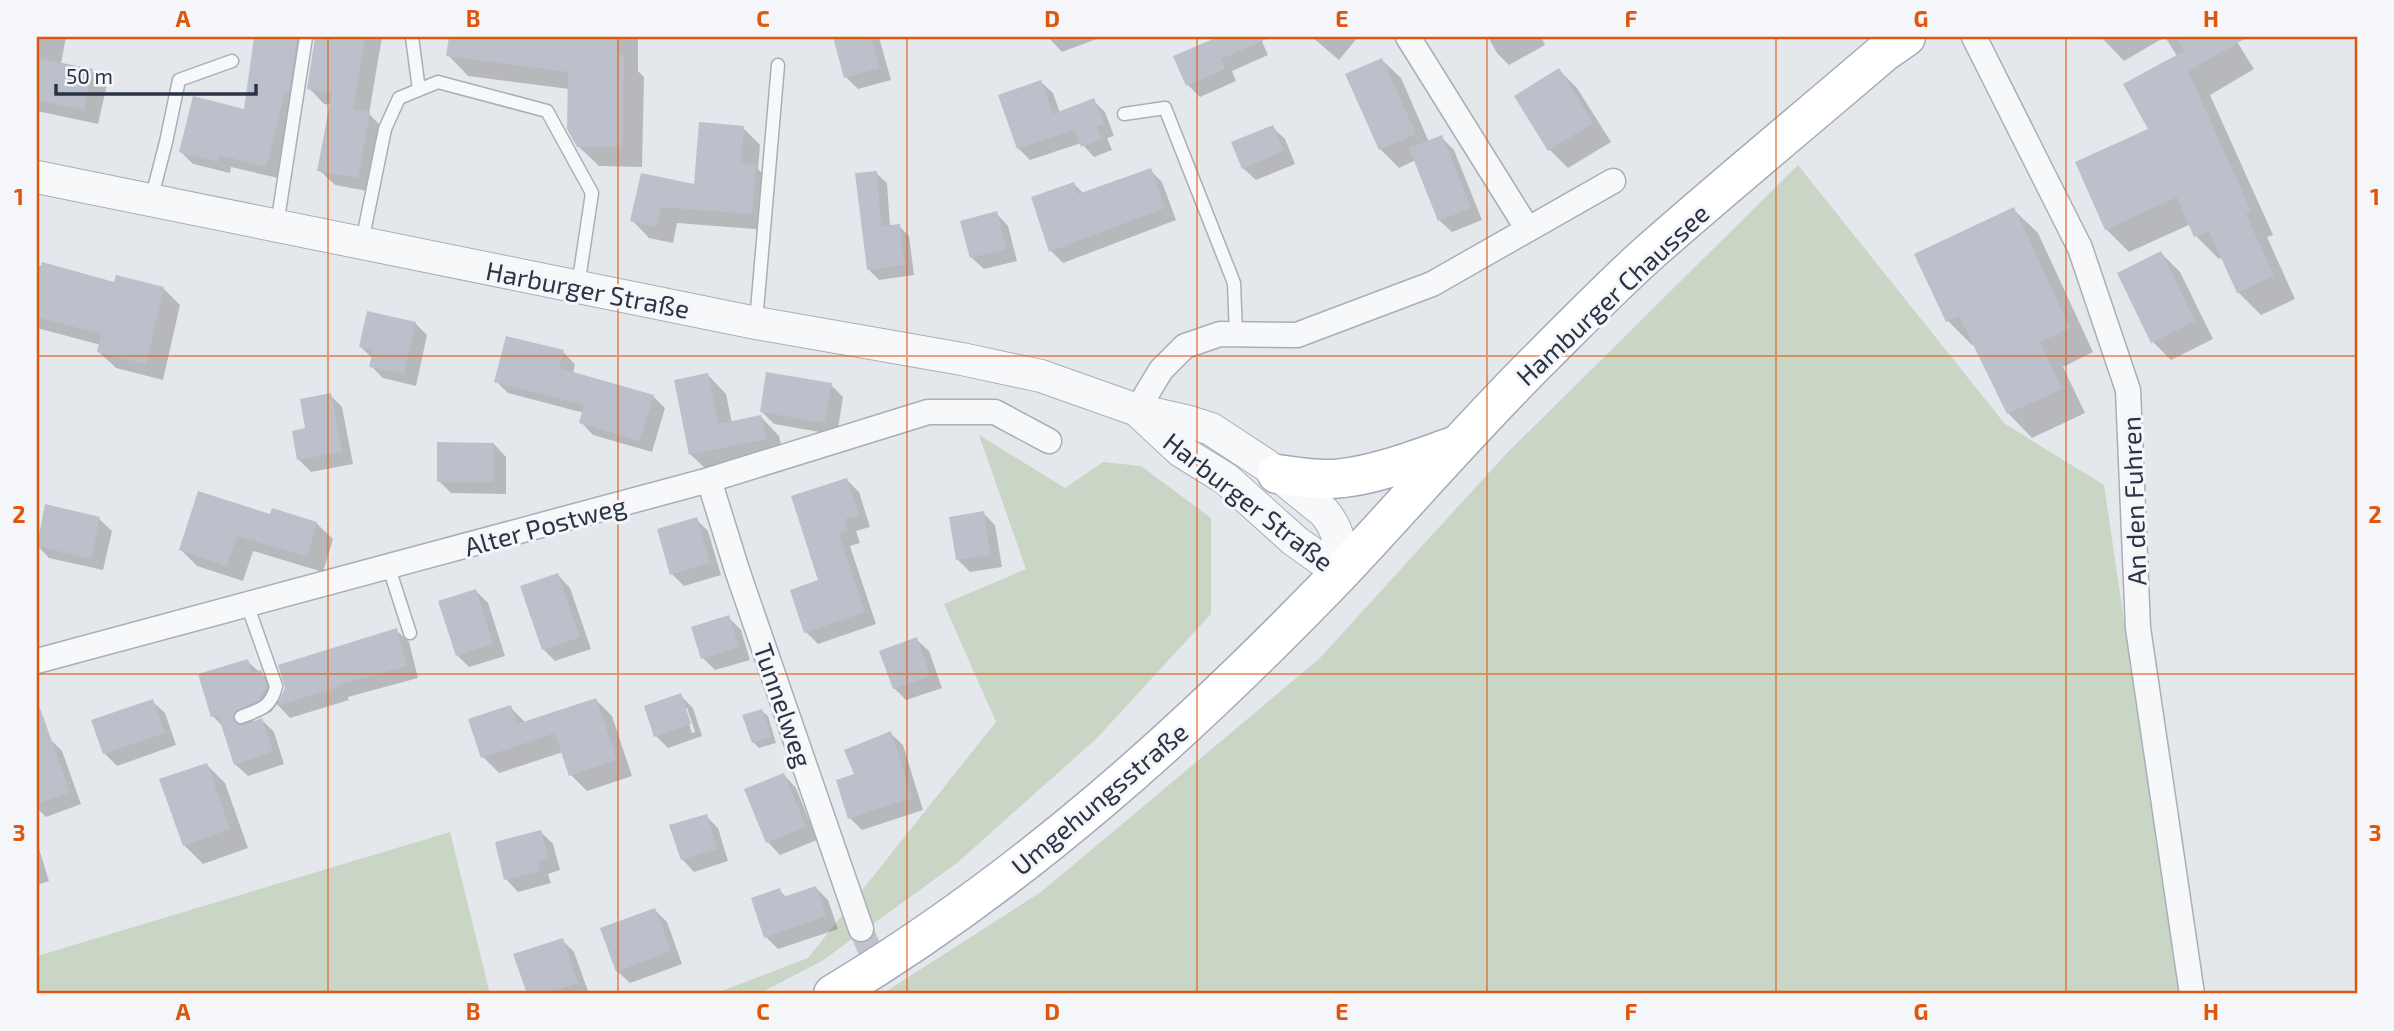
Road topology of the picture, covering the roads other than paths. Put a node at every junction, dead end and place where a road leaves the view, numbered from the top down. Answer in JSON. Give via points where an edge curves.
{"nodes":[{"id":1,"x":306,"y":37,"type":"edge"},
{"id":2,"x":412,"y":37,"type":"edge"},
{"id":3,"x":1408,"y":37,"type":"edge"},
{"id":4,"x":1906,"y":37,"type":"edge"},
{"id":5,"x":1974,"y":37,"type":"edge"},
{"id":6,"x":232,"y":61,"type":"dead end"},
{"id":7,"x":778,"y":65,"type":"dead end"},
{"id":8,"x":419,"y":90,"type":"junction"},
{"id":9,"x":1124,"y":114,"type":"dead end"},
{"id":10,"x":37,"y":177,"type":"edge"},
{"id":11,"x":1613,"y":181,"type":"dead end"},
{"id":12,"x":151,"y":200,"type":"junction"},
{"id":13,"x":276,"y":226,"type":"junction"},
{"id":14,"x":1527,"y":228,"type":"junction"},
{"id":15,"x":362,"y":243,"type":"junction"},
{"id":16,"x":578,"y":287,"type":"junction"},
{"id":17,"x":756,"y":323,"type":"junction"},
{"id":18,"x":1236,"y":335,"type":"junction"},
{"id":19,"x":1137,"y":410,"type":"junction"},
{"id":20,"x":1049,"y":441,"type":"dead end"},
{"id":21,"x":1459,"y":444,"type":"junction"},
{"id":22,"x":1277,"y":474,"type":"junction"},
{"id":23,"x":709,"y":480,"type":"junction"},
{"id":24,"x":389,"y":568,"type":"junction"},
{"id":25,"x":1340,"y":573,"type":"junction"},
{"id":26,"x":247,"y":604,"type":"junction"},
{"id":27,"x":410,"y":633,"type":"dead end"},
{"id":28,"x":37,"y":661,"type":"edge"},
{"id":29,"x":241,"y":717,"type":"dead end"},
{"id":30,"x":861,"y":929,"type":"tunnel mouth"},
{"id":31,"x":833,"y":994,"type":"edge"},
{"id":32,"x":2192,"y":994,"type":"edge"}],
"edges":[{"from":1,"to":13,"type":"lane"},
{"from":2,"to":8,"type":"lane"},
{"from":3,"to":14,"type":"street"},
{"from":4,"to":21,"type":"main road","name":"Hamburger Chaussee","via":[[1649,253]]},
{"from":5,"to":32,"type":"street","name":"An den Fuhren","via":[[2080,248],[2128,390],[2138,628]]},
{"from":6,"to":12,"type":"lane","via":[[178,80]]},
{"from":7,"to":17,"type":"lane"},
{"from":8,"to":15,"type":"lane","via":[[399,98],[385,129]]},
{"from":8,"to":16,"type":"lane","via":[[438,82],[547,111],[592,193]]},
{"from":9,"to":18,"type":"lane","via":[[1165,108],[1234,283]]},
{"from":10,"to":12,"type":"street","name":"Harburger Straße"},
{"from":11,"to":14,"type":"street"},
{"from":12,"to":13,"type":"street","name":"Harburger Straße"},
{"from":13,"to":15,"type":"street","name":"Harburger Straße"},
{"from":14,"to":18,"type":"street","via":[[1432,284],[1297,335]]},
{"from":15,"to":16,"type":"street","name":"Harburger Straße"},
{"from":16,"to":17,"type":"street","name":"Harburger Straße"},
{"from":17,"to":19,"type":"street","name":"Harburger Straße","via":[[1041,376]]},
{"from":18,"to":19,"type":"street","via":[[1220,334],[1185,346],[1161,370]]},
{"from":19,"to":22,"type":"street","name":"Harburger Straße","via":[[1211,429]]},
{"from":19,"to":25,"type":"street","name":"Harburger Straße","via":[[1181,451],[1226,479],[1295,541]]},
{"from":20,"to":23,"type":"street","name":"Alter Postweg","via":[[995,412],[929,412]]},
{"from":21,"to":22,"type":"main road","via":[[1343,478]]},
{"from":21,"to":25,"type":"main road","name":"Hamburger Chaussee"},
{"from":22,"to":25,"type":"street","name":"Harburger Straße","via":[[1332,521],[1341,551]]},
{"from":23,"to":24,"type":"street","name":"Alter Postweg"},
{"from":23,"to":30,"type":"street","name":"Tunnelweg"},
{"from":24,"to":26,"type":"street","name":"Alter Postweg"},
{"from":24,"to":27,"type":"lane"},
{"from":25,"to":31,"type":"main road","name":"Umgehungsstraße","via":[[1197,716],[1110,792],[955,915]]},
{"from":26,"to":28,"type":"street","name":"Alter Postweg"},
{"from":26,"to":29,"type":"lane","via":[[276,686],[266,707]]}]}
